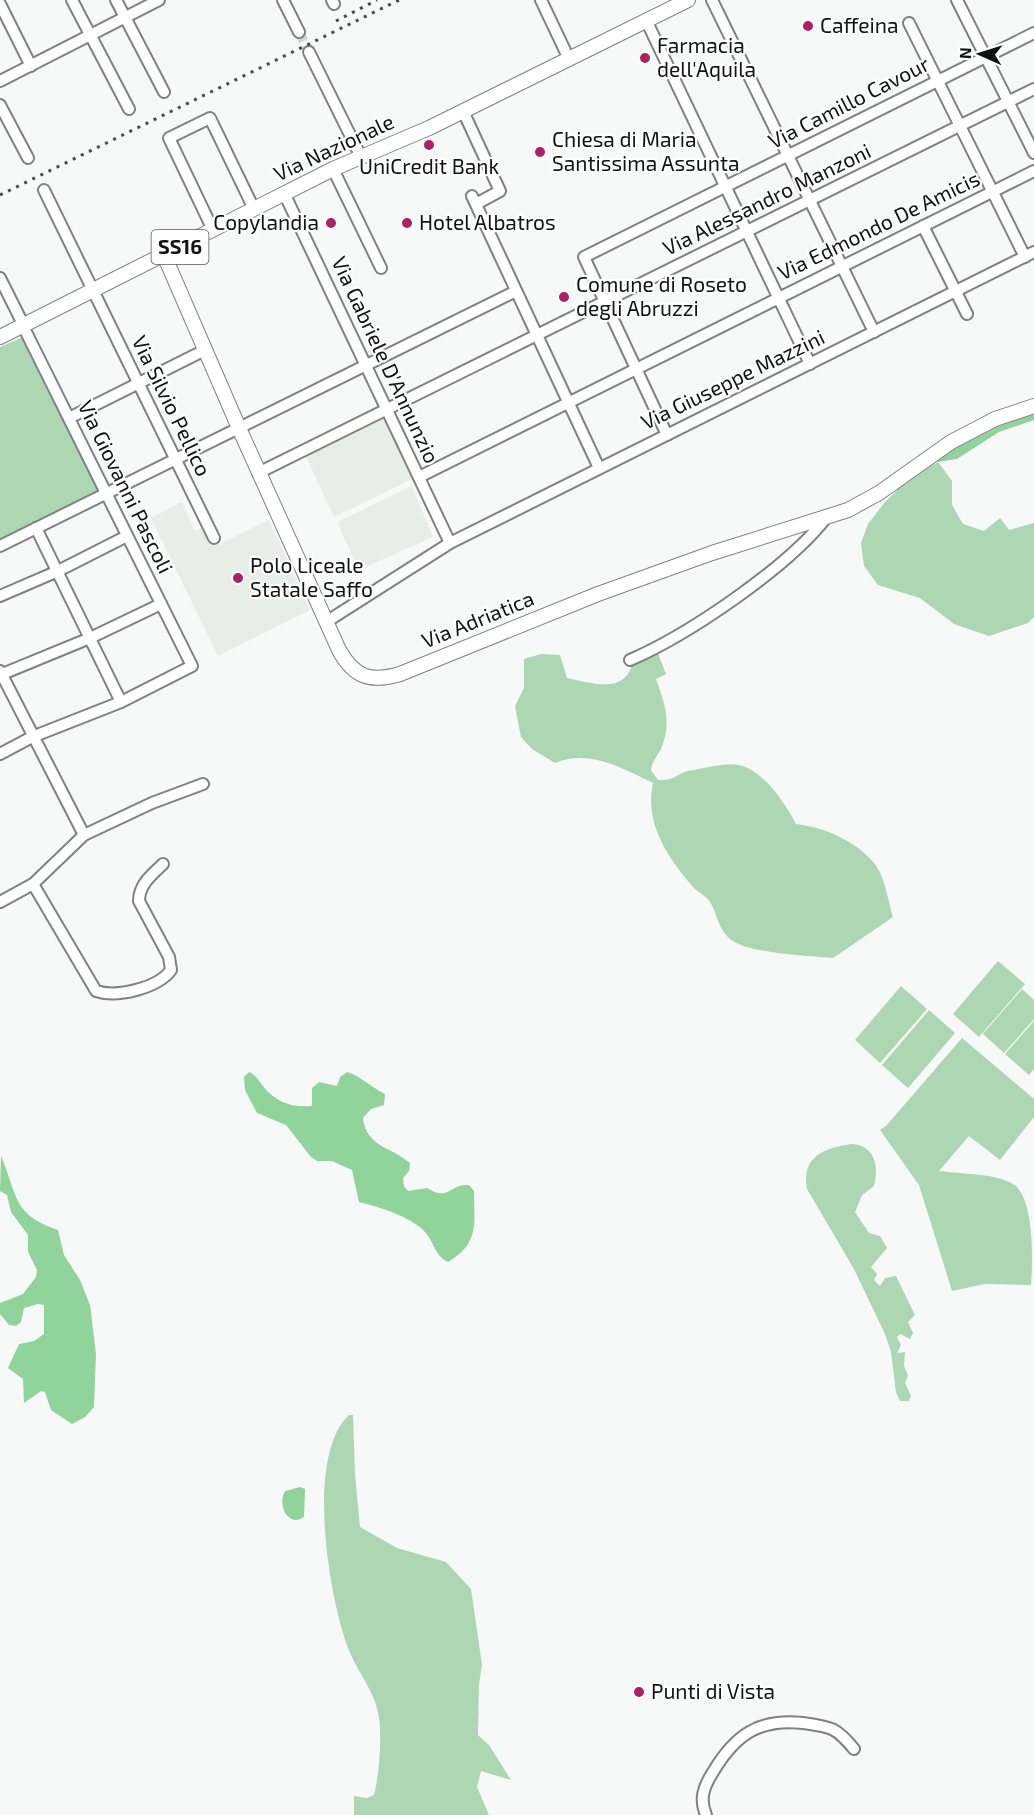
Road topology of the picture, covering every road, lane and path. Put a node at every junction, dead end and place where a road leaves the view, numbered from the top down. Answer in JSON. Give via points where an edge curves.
{"nodes":[{"id":1,"x":72,"y":0,"type":"edge"},
{"id":2,"x":116,"y":0,"type":"edge"},
{"id":3,"x":159,"y":0,"type":"edge"},
{"id":4,"x":283,"y":0,"type":"edge"},
{"id":5,"x":541,"y":0,"type":"edge"},
{"id":6,"x":688,"y":0,"type":"edge"},
{"id":7,"x":712,"y":0,"type":"edge"},
{"id":8,"x":957,"y":0,"type":"edge"},
{"id":9,"x":0,"y":4,"type":"edge"},
{"id":10,"x":125,"y":17,"type":"junction"},
{"id":11,"x":646,"y":21,"type":"junction"},
{"id":12,"x":909,"y":23,"type":"dead end"},
{"id":13,"x":299,"y":32,"type":"tunnel mouth"},
{"id":14,"x":1034,"y":33,"type":"edge"},
{"id":15,"x":90,"y":35,"type":"junction"},
{"id":16,"x":309,"y":52,"type":"tunnel mouth"},
{"id":17,"x":986,"y":57,"type":"junction"},
{"id":18,"x":569,"y":58,"type":"junction"},
{"id":19,"x":31,"y":66,"type":"junction"},
{"id":20,"x":0,"y":81,"type":"edge"},
{"id":21,"x":938,"y":81,"type":"junction"},
{"id":22,"x":1034,"y":89,"type":"edge"},
{"id":23,"x":164,"y":92,"type":"dead end"},
{"id":24,"x":1008,"y":102,"type":"junction"},
{"id":25,"x":0,"y":105,"type":"edge"},
{"id":26,"x":129,"y":110,"type":"dead end"},
{"id":27,"x":463,"y":111,"type":"junction"},
{"id":28,"x":960,"y":126,"type":"junction"},
{"id":29,"x":1034,"y":153,"type":"edge"},
{"id":30,"x":788,"y":156,"type":"junction"},
{"id":31,"x":361,"y":157,"type":"junction"},
{"id":32,"x":28,"y":158,"type":"dead end"},
{"id":33,"x":333,"y":169,"type":"junction"},
{"id":34,"x":1034,"y":171,"type":"edge"},
{"id":35,"x":725,"y":187,"type":"junction"},
{"id":36,"x":44,"y":190,"type":"dead end"},
{"id":37,"x":993,"y":192,"type":"junction"},
{"id":38,"x":284,"y":193,"type":"junction"},
{"id":39,"x":809,"y":200,"type":"junction"},
{"id":40,"x":254,"y":209,"type":"junction"},
{"id":41,"x":923,"y":226,"type":"junction"},
{"id":42,"x":213,"y":230,"type":"junction"},
{"id":43,"x":746,"y":231,"type":"junction"},
{"id":44,"x":164,"y":255,"type":"junction"},
{"id":45,"x":1029,"y":255,"type":"edge"},
{"id":46,"x":842,"y":267,"type":"junction"},
{"id":47,"x":381,"y":268,"type":"dead end"},
{"id":48,"x":0,"y":278,"type":"edge"},
{"id":49,"x":516,"y":291,"type":"junction"},
{"id":50,"x":956,"y":291,"type":"junction"},
{"id":51,"x":93,"y":292,"type":"junction"},
{"id":52,"x":779,"y":298,"type":"junction"},
{"id":53,"x":605,"y":301,"type":"junction"},
{"id":54,"x":967,"y":314,"type":"dead end"},
{"id":55,"x":24,"y":326,"type":"junction"},
{"id":56,"x":874,"y":332,"type":"junction"},
{"id":57,"x":537,"y":335,"type":"junction"},
{"id":58,"x":0,"y":337,"type":"edge"},
{"id":59,"x":205,"y":350,"type":"junction"},
{"id":60,"x":810,"y":364,"type":"junction"},
{"id":61,"x":367,"y":367,"type":"junction"},
{"id":62,"x":637,"y":369,"type":"junction"},
{"id":63,"x":138,"y":383,"type":"junction"},
{"id":64,"x":569,"y":403,"type":"junction"},
{"id":65,"x":1034,"y":406,"type":"edge"},
{"id":66,"x":387,"y":409,"type":"junction"},
{"id":67,"x":69,"y":418,"type":"junction"},
{"id":68,"x":238,"y":428,"type":"junction"},
{"id":69,"x":667,"y":435,"type":"junction"},
{"id":70,"x":175,"y":459,"type":"junction"},
{"id":71,"x":599,"y":468,"type":"junction"},
{"id":72,"x":258,"y":473,"type":"junction"},
{"id":73,"x":419,"y":477,"type":"junction"},
{"id":74,"x":106,"y":492,"type":"junction"},
{"id":75,"x":826,"y":518,"type":"junction"},
{"id":76,"x":36,"y":528,"type":"junction"},
{"id":77,"x":127,"y":536,"type":"junction"},
{"id":78,"x":214,"y":538,"type":"dead end"},
{"id":79,"x":450,"y":543,"type":"junction"},
{"id":80,"x":0,"y":546,"type":"edge"},
{"id":81,"x":57,"y":571,"type":"junction"},
{"id":82,"x":0,"y":596,"type":"edge"},
{"id":83,"x":161,"y":604,"type":"junction"},
{"id":84,"x":326,"y":622,"type":"junction"},
{"id":85,"x":90,"y":639,"type":"junction"},
{"id":86,"x":630,"y":660,"type":"dead end"},
{"id":87,"x":0,"y":673,"type":"edge"},
{"id":88,"x":121,"y":702,"type":"junction"},
{"id":89,"x":32,"y":737,"type":"junction"},
{"id":90,"x":0,"y":754,"type":"edge"},
{"id":91,"x":203,"y":784,"type":"dead end"},
{"id":92,"x":84,"y":835,"type":"junction"},
{"id":93,"x":164,"y":864,"type":"dead end"},
{"id":94,"x":33,"y":884,"type":"junction"},
{"id":95,"x":0,"y":902,"type":"edge"},
{"id":96,"x":854,"y":1749,"type":"dead end"},
{"id":97,"x":706,"y":1815,"type":"edge"}],
"edges":[{"from":1,"to":15,"type":"street"},
{"from":2,"to":10,"type":"street"},
{"from":3,"to":10,"type":"street"},
{"from":4,"to":13,"type":"street"},
{"from":5,"to":18,"type":"street"},
{"from":6,"to":11,"type":"main road","name":"Via Nazionale","number":"SS16"},
{"from":7,"to":30,"type":"street"},
{"from":8,"to":17,"type":"street"},
{"from":9,"to":19,"type":"street"},
{"from":10,"to":15,"type":"street"},
{"from":10,"to":23,"type":"street"},
{"from":11,"to":18,"type":"main road","name":"Via Nazionale","number":"SS16"},
{"from":11,"to":35,"type":"street"},
{"from":12,"to":21,"type":"street"},
{"from":14,"to":17,"type":"street","name":"Via Camillo Cavour"},
{"from":15,"to":19,"type":"street"},
{"from":15,"to":26,"type":"street"},
{"from":16,"to":31,"type":"street"},
{"from":17,"to":21,"type":"street","name":"Via Camillo Cavour"},
{"from":17,"to":24,"type":"street"},
{"from":18,"to":27,"type":"main road","name":"Via Nazionale","number":"SS16"},
{"from":19,"to":20,"type":"street"},
{"from":21,"to":28,"type":"street"},
{"from":21,"to":30,"type":"street","name":"Via Camillo Cavour"},
{"from":22,"to":24,"type":"street","name":"Via Alessandro Manzoni"},
{"from":24,"to":28,"type":"street","name":"Via Alessandro Manzoni"},
{"from":24,"to":29,"type":"street"},
{"from":25,"to":32,"type":"street"},
{"from":27,"to":31,"type":"main road","name":"Via Nazionale","number":"SS16"},
{"from":27,"to":49,"type":"street","via":[[500,191],[474,200]]},
{"from":28,"to":37,"type":"street"},
{"from":28,"to":39,"type":"street","name":"Via Alessandro Manzoni"},
{"from":30,"to":35,"type":"street","name":"Via Camillo Cavour"},
{"from":30,"to":39,"type":"street"},
{"from":31,"to":33,"type":"main road","name":"Via Nazionale","number":"SS16"},
{"from":33,"to":38,"type":"main road","name":"Via Nazionale","number":"SS16"},
{"from":33,"to":47,"type":"street"},
{"from":34,"to":37,"type":"street","name":"Via Edmondo De Amicis"},
{"from":35,"to":43,"type":"street"},
{"from":35,"to":53,"type":"street","name":"Via Camillo Cavour","via":[[584,257]]},
{"from":36,"to":51,"type":"street","name":"Via Silvio Pellico"},
{"from":37,"to":41,"type":"street","name":"Via Edmondo De Amicis"},
{"from":37,"to":45,"type":"street"},
{"from":38,"to":40,"type":"main road","name":"Via Nazionale","number":"SS16"},
{"from":38,"to":61,"type":"street","name":"Via Gabriele D'Annunzio"},
{"from":39,"to":43,"type":"street","name":"Via Alessandro Manzoni"},
{"from":39,"to":46,"type":"street"},
{"from":40,"to":42,"type":"main road","name":"Via Nazionale","number":"SS16"},
{"from":40,"to":42,"type":"street","via":[[210,118],[169,138]]},
{"from":41,"to":46,"type":"street","name":"Via Edmondo De Amicis"},
{"from":41,"to":50,"type":"street"},
{"from":42,"to":44,"type":"main road","name":"Via Nazionale","number":"SS16"},
{"from":43,"to":52,"type":"street"},
{"from":43,"to":53,"type":"street","name":"Via Alessandro Manzoni"},
{"from":44,"to":51,"type":"main road","name":"Via Nazionale","number":"SS16"},
{"from":44,"to":59,"type":"main road","name":"Via Adriatica"},
{"from":45,"to":50,"type":"street","name":"Via Giuseppe Mazzini"},
{"from":46,"to":52,"type":"street","name":"Via Edmondo De Amicis"},
{"from":46,"to":56,"type":"street"},
{"from":48,"to":55,"type":"street","name":"Via Giovanni Pascoli"},
{"from":49,"to":57,"type":"street"},
{"from":49,"to":61,"type":"street"},
{"from":50,"to":54,"type":"street"},
{"from":50,"to":56,"type":"street","name":"Via Giuseppe Mazzini"},
{"from":51,"to":55,"type":"main road","name":"Via Nazionale","number":"SS16"},
{"from":51,"to":63,"type":"street","name":"Via Silvio Pellico"},
{"from":52,"to":60,"type":"street"},
{"from":52,"to":62,"type":"street","name":"Via Edmondo De Amicis"},
{"from":53,"to":57,"type":"street","name":"Via Alessandro Manzoni"},
{"from":53,"to":62,"type":"street"},
{"from":55,"to":58,"type":"main road","name":"Via Nazionale","number":"SS16"},
{"from":55,"to":67,"type":"street","name":"Via Giovanni Pascoli"},
{"from":56,"to":60,"type":"street","name":"Via Giuseppe Mazzini"},
{"from":57,"to":64,"type":"street"},
{"from":57,"to":66,"type":"street","name":"Via Alessandro Manzoni"},
{"from":59,"to":63,"type":"street"},
{"from":59,"to":68,"type":"main road","name":"Via Adriatica"},
{"from":60,"to":69,"type":"street","name":"Via Giuseppe Mazzini"},
{"from":61,"to":66,"type":"street","name":"Via Gabriele D'Annunzio"},
{"from":61,"to":68,"type":"street"},
{"from":62,"to":64,"type":"street","name":"Via Edmondo De Amicis"},
{"from":62,"to":69,"type":"street"},
{"from":63,"to":67,"type":"street"},
{"from":63,"to":70,"type":"street","name":"Via Silvio Pellico"},
{"from":64,"to":71,"type":"street"},
{"from":64,"to":73,"type":"street","name":"Via Edmondo De Amicis"},
{"from":65,"to":75,"type":"main road","name":"Via Adriatica","via":[[966,434],[868,500]]},
{"from":66,"to":72,"type":"street","name":"Via Alessandro Manzoni"},
{"from":66,"to":73,"type":"street","name":"Via Gabriele D'Annunzio"},
{"from":67,"to":74,"type":"street","name":"Via Giovanni Pascoli"},
{"from":68,"to":70,"type":"street"},
{"from":68,"to":72,"type":"main road","name":"Via Adriatica"},
{"from":69,"to":71,"type":"street","name":"Via Giuseppe Mazzini"},
{"from":70,"to":74,"type":"street"},
{"from":70,"to":78,"type":"street","name":"Via Silvio Pellico"},
{"from":71,"to":79,"type":"street","name":"Via Giuseppe Mazzini"},
{"from":72,"to":84,"type":"main road","name":"Via Adriatica"},
{"from":73,"to":79,"type":"street","name":"Via Gabriele D'Annunzio"},
{"from":74,"to":76,"type":"street"},
{"from":74,"to":77,"type":"street","name":"Via Giovanni Pascoli"},
{"from":75,"to":84,"type":"main road","name":"Via Adriatica","via":[[598,594],[389,678],[368,679],[355,673]]},
{"from":75,"to":86,"type":"street","via":[[758,581],[659,647]]},
{"from":76,"to":80,"type":"street"},
{"from":76,"to":81,"type":"street"},
{"from":77,"to":81,"type":"street"},
{"from":77,"to":83,"type":"street","name":"Via Giovanni Pascoli"},
{"from":79,"to":84,"type":"street","name":"Via Giuseppe Mazzini"},
{"from":81,"to":82,"type":"street"},
{"from":81,"to":85,"type":"street"},
{"from":83,"to":85,"type":"street"},
{"from":83,"to":88,"type":"street","name":"Via Giovanni Pascoli","via":[[192,666]]},
{"from":85,"to":87,"type":"street"},
{"from":85,"to":88,"type":"street"},
{"from":87,"to":89,"type":"street"},
{"from":88,"to":89,"type":"street"},
{"from":89,"to":90,"type":"street"},
{"from":89,"to":92,"type":"street"},
{"from":91,"to":92,"type":"street"},
{"from":92,"to":94,"type":"street"},
{"from":93,"to":94,"type":"street","via":[[145,882],[139,891],[139,901],[169,957],[171,970],[164,980],[117,994],[96,991]]},
{"from":94,"to":95,"type":"street"},
{"from":96,"to":97,"type":"street","via":[[832,1727],[784,1721],[760,1725],[731,1746],[714,1769],[703,1791]]}]}
